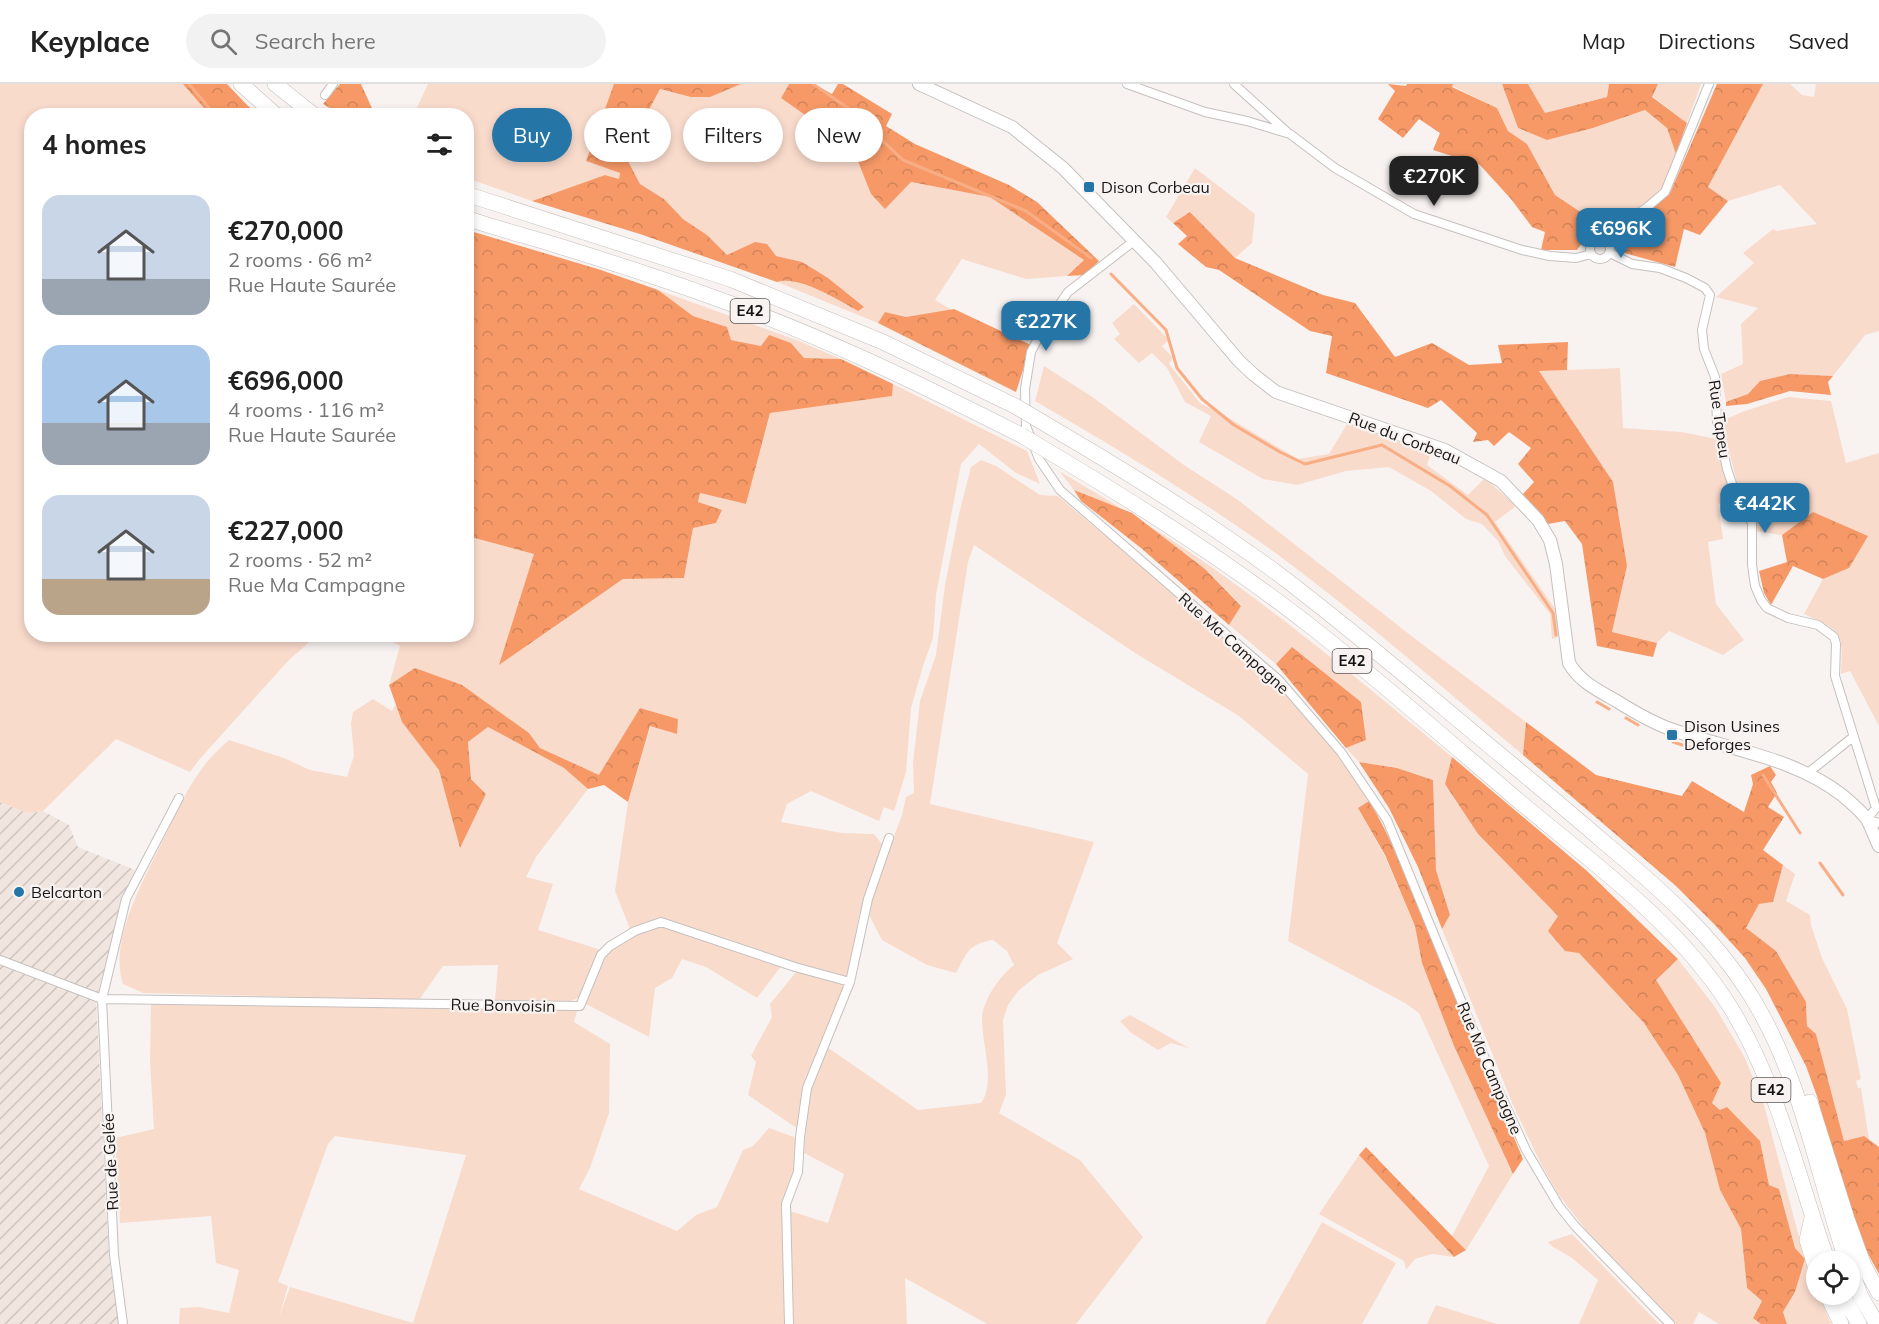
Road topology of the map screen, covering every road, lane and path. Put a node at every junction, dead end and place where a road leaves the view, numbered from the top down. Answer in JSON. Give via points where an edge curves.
{"nodes":[{"id":1,"x":241,"y":84,"type":"edge"},
{"id":2,"x":275,"y":84,"type":"edge"},
{"id":3,"x":333,"y":84,"type":"edge"},
{"id":4,"x":919,"y":84,"type":"edge"},
{"id":5,"x":1127,"y":84,"type":"edge"},
{"id":6,"x":1234,"y":84,"type":"edge"},
{"id":7,"x":1709,"y":84,"type":"edge"},
{"id":8,"x":326,"y":95,"type":"dead end"},
{"id":9,"x":268,"y":108,"type":"edge"},
{"id":10,"x":305,"y":108,"type":"edge"},
{"id":11,"x":1290,"y":134,"type":"junction"},
{"id":12,"x":474,"y":197,"type":"edge"},
{"id":13,"x":474,"y":220,"type":"edge"},
{"id":14,"x":1604,"y":239,"type":"junction"},
{"id":15,"x":1134,"y":241,"type":"junction"},
{"id":16,"x":1591,"y":254,"type":"junction"},
{"id":17,"x":1610,"y":254,"type":"junction"},
{"id":18,"x":1853,"y":737,"type":"junction"},
{"id":19,"x":1808,"y":773,"type":"junction"},
{"id":20,"x":179,"y":798,"type":"dead end"},
{"id":21,"x":1873,"y":821,"type":"edge"},
{"id":22,"x":889,"y":838,"type":"dead end"},
{"id":23,"x":1879,"y":846,"type":"edge"},
{"id":24,"x":0,"y":960,"type":"edge"},
{"id":25,"x":850,"y":982,"type":"junction"},
{"id":26,"x":102,"y":999,"type":"junction"},
{"id":27,"x":1782,"y":1059,"type":"junction"},
{"id":28,"x":1812,"y":1218,"type":"junction"},
{"id":29,"x":1810,"y":1251,"type":"edge"},
{"id":30,"x":1824,"y":1251,"type":"edge"},
{"id":31,"x":1843,"y":1251,"type":"edge"},
{"id":32,"x":1879,"y":1293,"type":"edge"},
{"id":33,"x":1860,"y":1294,"type":"edge"},
{"id":34,"x":1832,"y":1305,"type":"edge"},
{"id":35,"x":1848,"y":1305,"type":"edge"},
{"id":36,"x":123,"y":1324,"type":"edge"},
{"id":37,"x":789,"y":1324,"type":"edge"},
{"id":38,"x":1670,"y":1324,"type":"edge"},
{"id":39,"x":1841,"y":1324,"type":"edge"},
{"id":40,"x":1859,"y":1324,"type":"edge"},
{"id":41,"x":1876,"y":1324,"type":"edge"}],
"edges":[{"from":1,"to":9,"type":"highway"},
{"from":2,"to":10,"type":"highway"},
{"from":3,"to":8,"type":"street"},
{"from":4,"to":15,"type":"street","name":"Rue du Corbeau","via":[[983,112],[1030,140]]},
{"from":5,"to":11,"type":"street","via":[[1205,112]]},
{"from":6,"to":11,"type":"street"},
{"from":7,"to":14,"type":"street","via":[[1665,192]]},
{"from":11,"to":16,"type":"street","via":[[1335,168],[1414,213],[1522,250],[1576,258]]},
{"from":12,"to":27,"type":"highway","number":"E42","bridge":true,"via":[[730,279],[883,342],[1015,406],[1158,492],[1330,614],[1642,874],[1731,966],[1766,1023]]},
{"from":13,"to":28,"type":"highway","number":"E42","bridge":true,"via":[[636,270],[760,315],[921,385],[1061,459],[1201,547],[1317,632],[1624,889],[1688,950],[1748,1036],[1766,1075]]},
{"from":14,"to":16,"type":"street","via":[[1593,241]]},
{"from":14,"to":17,"type":"street","via":[[1611,246]]},
{"from":15,"to":19,"type":"street","name":"Rue du Corbeau","via":[[1239,360],[1276,392],[1445,450],[1502,481],[1538,520],[1550,540],[1569,663],[1590,686],[1675,731]]},
{"from":15,"to":38,"type":"street","name":"Rue Ma Campagne","via":[[1068,292],[1031,352],[1024,390],[1026,426],[1039,459],[1060,490],[1279,680],[1341,752],[1387,820],[1526,1150],[1575,1226]]},
{"from":16,"to":17,"type":"street","via":[[1597,259]]},
{"from":17,"to":18,"type":"street","name":"Rue Tapeu","via":[[1686,278],[1710,295],[1702,330],[1704,349],[1715,376],[1727,469],[1737,498],[1752,523],[1755,586],[1767,608],[1818,625],[1834,637],[1835,675]]},
{"from":18,"to":19,"type":"street"},
{"from":18,"to":21,"type":"street","name":"Rue Tapeu","via":[[1876,808]]},
{"from":19,"to":21,"type":"street","name":"Rue du Corbeau","via":[[1824,781]]},
{"from":20,"to":26,"type":"street","name":"Rue de Gelée","via":[[126,899]]},
{"from":21,"to":23,"type":"street"},
{"from":22,"to":25,"type":"street","via":[[868,899]]},
{"from":24,"to":26,"type":"street"},
{"from":25,"to":26,"type":"street","name":"Rue Bonvoisin","via":[[661,922],[635,931],[601,955],[580,1006]]},
{"from":25,"to":37,"type":"street","via":[[807,1088],[798,1172],[786,1204]]},
{"from":26,"to":36,"type":"street","name":"Rue de Gelée","via":[[114,1255]]},
{"from":27,"to":31,"type":"highway","number":"E42","via":[[1801,1104]]},
{"from":27,"to":32,"type":"highway","via":[[1812,1105],[1847,1219],[1864,1266]]},
{"from":28,"to":29,"type":"highway","via":[[1807,1240]]},
{"from":28,"to":30,"type":"highway","number":"E42"},
{"from":33,"to":41,"type":"highway"},
{"from":34,"to":39,"type":"highway"},
{"from":35,"to":40,"type":"highway"}]}
